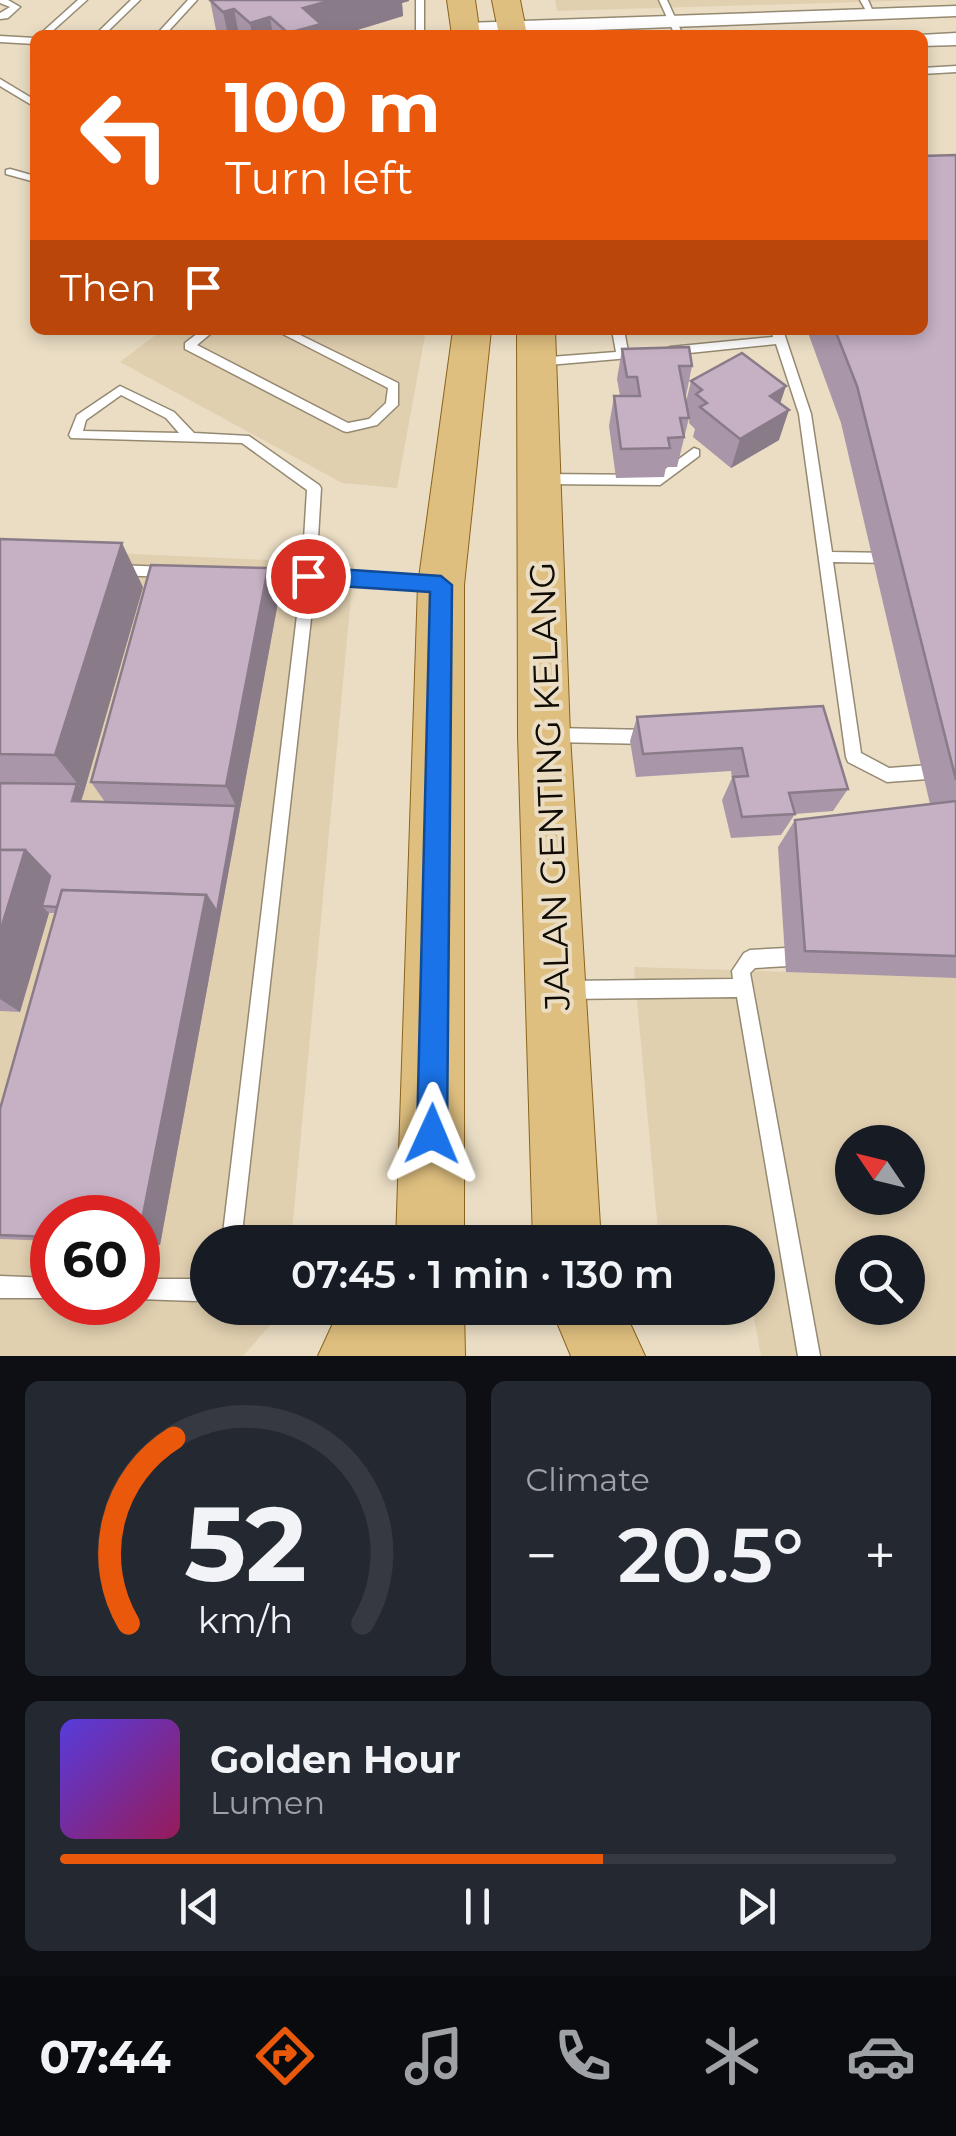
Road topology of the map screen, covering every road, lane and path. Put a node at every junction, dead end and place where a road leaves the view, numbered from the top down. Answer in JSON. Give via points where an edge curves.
{"nodes":[{"id":1,"x":0,"y":0,"type":"edge"},
{"id":2,"x":83,"y":0,"type":"edge"},
{"id":3,"x":136,"y":0,"type":"edge"},
{"id":4,"x":194,"y":0,"type":"edge"},
{"id":5,"x":420,"y":0,"type":"edge"},
{"id":6,"x":461,"y":0,"type":"edge"},
{"id":7,"x":663,"y":0,"type":"edge"},
{"id":8,"x":868,"y":7,"type":"edge"},
{"id":9,"x":956,"y":11,"type":"edge"},
{"id":10,"x":2,"y":16,"type":"edge"},
{"id":11,"x":510,"y":21,"type":"edge"},
{"id":12,"x":676,"y":29,"type":"edge"},
{"id":13,"x":49,"y":30,"type":"edge"},
{"id":14,"x":103,"y":30,"type":"edge"},
{"id":15,"x":165,"y":30,"type":"edge"},
{"id":16,"x":420,"y":30,"type":"edge"},
{"id":17,"x":465,"y":30,"type":"edge"},
{"id":18,"x":473,"y":30,"type":"edge"},
{"id":19,"x":0,"y":36,"type":"edge"},
{"id":20,"x":956,"y":39,"type":"edge"},
{"id":21,"x":30,"y":40,"type":"edge"},
{"id":22,"x":928,"y":40,"type":"edge"},
{"id":23,"x":956,"y":69,"type":"edge"},
{"id":24,"x":928,"y":70,"type":"edge"},
{"id":25,"x":0,"y":82,"type":"edge"},
{"id":26,"x":30,"y":101,"type":"edge"},
{"id":27,"x":10,"y":172,"type":"dead end"},
{"id":28,"x":30,"y":178,"type":"edge"},
{"id":29,"x":203,"y":335,"type":"edge"},
{"id":30,"x":292,"y":335,"type":"edge"},
{"id":31,"x":471,"y":335,"type":"edge"},
{"id":32,"x":619,"y":335,"type":"edge"},
{"id":33,"x":779,"y":335,"type":"edge"},
{"id":34,"x":537,"y":346,"type":"edge"},
{"id":35,"x":662,"y":351,"type":"edge"},
{"id":36,"x":642,"y":353,"type":"edge"},
{"id":37,"x":623,"y":355,"type":"junction"},
{"id":38,"x":191,"y":438,"type":"junction"},
{"id":39,"x":694,"y":453,"type":"dead end"},
{"id":40,"x":541,"y":478,"type":"junction"},
{"id":41,"x":892,"y":540,"type":"edge"},
{"id":42,"x":825,"y":557,"type":"junction"},
{"id":43,"x":916,"y":557,"type":"edge"},
{"id":44,"x":896,"y":558,"type":"junction"},
{"id":45,"x":98,"y":570,"type":"edge"},
{"id":46,"x":177,"y":572,"type":"edge"},
{"id":47,"x":236,"y":574,"type":"edge"},
{"id":48,"x":308,"y":576,"type":"junction"},
{"id":49,"x":902,"y":576,"type":"edge"},
{"id":50,"x":441,"y":585,"type":"junction"},
{"id":51,"x":544,"y":735,"type":"junction"},
{"id":52,"x":677,"y":736,"type":"edge"},
{"id":53,"x":956,"y":770,"type":"edge"},
{"id":54,"x":817,"y":954,"type":"edge"},
{"id":55,"x":742,"y":988,"type":"junction"},
{"id":56,"x":556,"y":990,"type":"junction"},
{"id":57,"x":432,"y":1170,"type":"junction"},
{"id":58,"x":234,"y":1225,"type":"edge"},
{"id":59,"x":410,"y":1225,"type":"edge"},
{"id":60,"x":430,"y":1225,"type":"edge"},
{"id":61,"x":566,"y":1225,"type":"edge"},
{"id":62,"x":0,"y":1287,"type":"edge"},
{"id":63,"x":30,"y":1288,"type":"edge"},
{"id":64,"x":160,"y":1289,"type":"edge"},
{"id":65,"x":190,"y":1290,"type":"edge"},
{"id":66,"x":370,"y":1325,"type":"edge"},
{"id":67,"x":429,"y":1325,"type":"edge"},
{"id":68,"x":571,"y":1325,"type":"edge"},
{"id":69,"x":594,"y":1325,"type":"edge"},
{"id":70,"x":354,"y":1356,"type":"edge"},
{"id":71,"x":428,"y":1356,"type":"edge"},
{"id":72,"x":573,"y":1356,"type":"edge"},
{"id":73,"x":609,"y":1356,"type":"edge"},
{"id":74,"x":808,"y":1356,"type":"edge"}],
"edges":[{"from":1,"to":10,"type":"lane","via":[[16,6]]},
{"from":2,"to":13,"type":"lane"},
{"from":3,"to":14,"type":"lane"},
{"from":4,"to":15,"type":"lane"},
{"from":5,"to":16,"type":"lane"},
{"from":6,"to":17,"type":"main road"},
{"from":7,"to":12,"type":"lane"},
{"from":8,"to":9,"type":"street"},
{"from":8,"to":12,"type":"street"},
{"from":10,"to":19,"type":"lane","via":[[10,25]]},
{"from":11,"to":12,"type":"street"},
{"from":11,"to":18,"type":"street"},
{"from":19,"to":21,"type":"lane"},
{"from":20,"to":22,"type":"street"},
{"from":23,"to":24,"type":"lane"},
{"from":25,"to":26,"type":"lane"},
{"from":27,"to":28,"type":"lane"},
{"from":29,"to":30,"type":"lane","via":[[189,346],[347,428],[373,422],[392,404],[394,386]]},
{"from":31,"to":50,"type":"main road"},
{"from":32,"to":37,"type":"lane"},
{"from":33,"to":35,"type":"lane"},
{"from":33,"to":42,"type":"lane","via":[[805,414]]},
{"from":34,"to":37,"type":"lane"},
{"from":34,"to":40,"type":"main road","name":"JALAN GENTING KELANG"},
{"from":36,"to":37,"type":"lane"},
{"from":38,"to":38,"type":"lane","via":[[94,436],[75,435],[81,418],[120,390],[170,415]]},
{"from":38,"to":48,"type":"lane","via":[[245,439],[314,488]]},
{"from":39,"to":40,"type":"lane","via":[[660,480]]},
{"from":40,"to":51,"type":"main road","name":"JALAN GENTING KELANG"},
{"from":41,"to":44,"type":"lane"},
{"from":42,"to":44,"type":"lane"},
{"from":42,"to":53,"type":"lane","via":[[854,757],[887,774]]},
{"from":43,"to":44,"type":"lane"},
{"from":44,"to":49,"type":"lane"},
{"from":45,"to":46,"type":"lane"},
{"from":47,"to":48,"type":"lane"},
{"from":48,"to":50,"type":"lane"},
{"from":48,"to":58,"type":"lane"},
{"from":50,"to":57,"type":"main road"},
{"from":51,"to":52,"type":"lane"},
{"from":51,"to":56,"type":"main road","name":"JALAN GENTING KELANG"},
{"from":54,"to":55,"type":"lane","via":[[750,960],[741,972]]},
{"from":55,"to":56,"type":"lane"},
{"from":55,"to":74,"type":"lane"},
{"from":56,"to":61,"type":"main road","name":"JALAN GENTING KELANG"},
{"from":57,"to":59,"type":"main road"},
{"from":57,"to":60,"type":"main road"},
{"from":62,"to":63,"type":"lane"},
{"from":64,"to":65,"type":"lane"},
{"from":66,"to":70,"type":"main road"},
{"from":67,"to":71,"type":"main road"},
{"from":68,"to":72,"type":"main road"},
{"from":69,"to":73,"type":"main road"}]}
